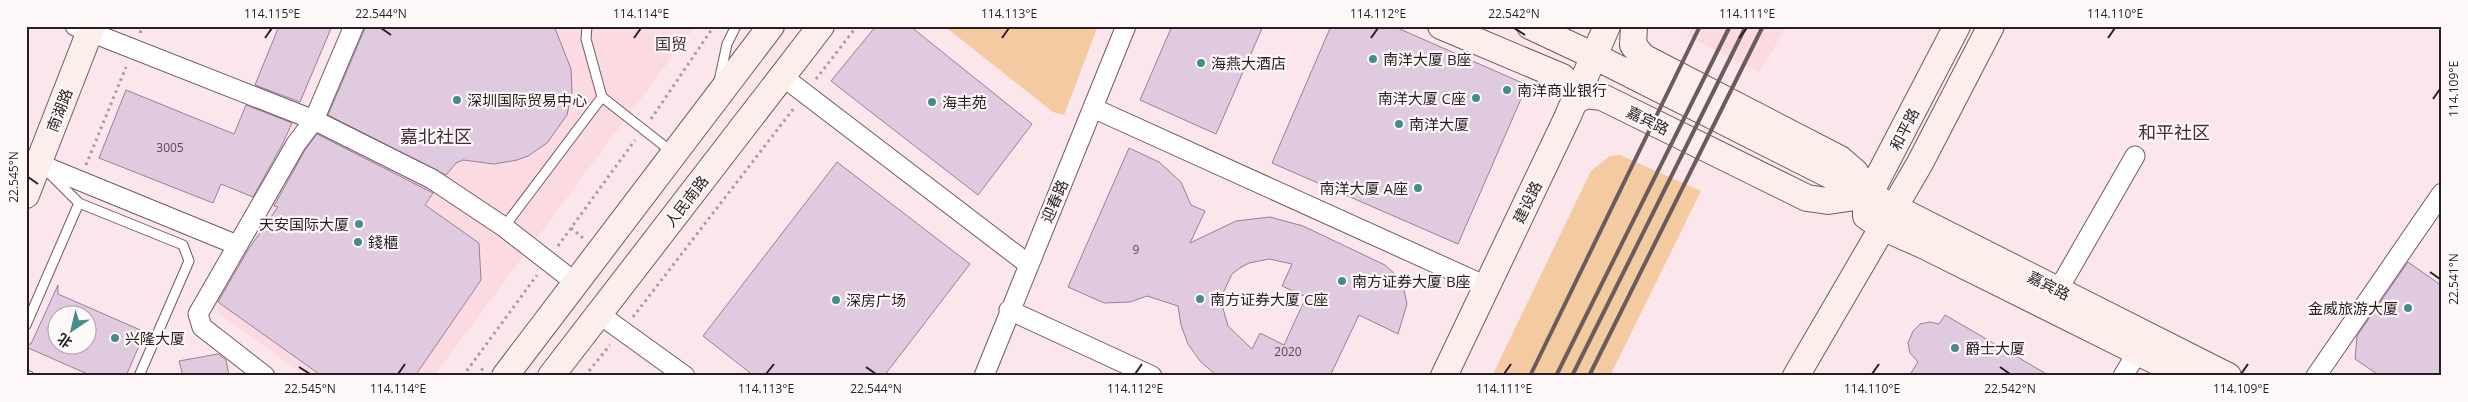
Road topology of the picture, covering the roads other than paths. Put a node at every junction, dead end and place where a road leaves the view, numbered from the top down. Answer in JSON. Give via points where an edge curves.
{"nodes":[{"id":1,"x":354,"y":26,"type":"edge"},
{"id":2,"x":587,"y":26,"type":"edge"},
{"id":3,"x":736,"y":26,"type":"edge"},
{"id":4,"x":771,"y":26,"type":"edge"},
{"id":5,"x":821,"y":26,"type":"edge"},
{"id":6,"x":1126,"y":26,"type":"edge"},
{"id":7,"x":1441,"y":26,"type":"edge"},
{"id":8,"x":1530,"y":26,"type":"edge"},
{"id":9,"x":1607,"y":26,"type":"edge"},
{"id":10,"x":1634,"y":26,"type":"edge"},
{"id":11,"x":1957,"y":26,"type":"edge"},
{"id":12,"x":1991,"y":26,"type":"edge"},
{"id":13,"x":86,"y":28,"type":"edge"},
{"id":14,"x":1594,"y":56,"type":"junction"},
{"id":15,"x":1637,"y":67,"type":"junction"},
{"id":16,"x":782,"y":76,"type":"junction"},
{"id":17,"x":602,"y":97,"type":"junction"},
{"id":18,"x":714,"y":100,"type":"junction"},
{"id":19,"x":1575,"y":101,"type":"junction"},
{"id":20,"x":1093,"y":108,"type":"junction"},
{"id":21,"x":314,"y":120,"type":"junction"},
{"id":22,"x":674,"y":154,"type":"junction"},
{"id":23,"x":2135,"y":156,"type":"dead end"},
{"id":24,"x":39,"y":164,"type":"junction"},
{"id":25,"x":2442,"y":193,"type":"edge"},
{"id":26,"x":26,"y":195,"type":"edge"},
{"id":27,"x":1869,"y":195,"type":"junction"},
{"id":28,"x":79,"y":203,"type":"junction"},
{"id":29,"x":1888,"y":217,"type":"junction"},
{"id":30,"x":504,"y":227,"type":"junction"},
{"id":31,"x":237,"y":245,"type":"junction"},
{"id":32,"x":1028,"y":264,"type":"junction"},
{"id":33,"x":576,"y":283,"type":"junction"},
{"id":34,"x":1486,"y":286,"type":"junction"},
{"id":35,"x":2058,"y":290,"type":"junction"},
{"id":36,"x":1009,"y":310,"type":"junction"},
{"id":37,"x":599,"y":314,"type":"junction"},
{"id":38,"x":26,"y":325,"type":"edge"},
{"id":39,"x":2138,"y":351,"type":"junction"},
{"id":40,"x":139,"y":376,"type":"edge"},
{"id":41,"x":265,"y":376,"type":"edge"},
{"id":42,"x":505,"y":376,"type":"edge"},
{"id":43,"x":552,"y":376,"type":"edge"},
{"id":44,"x":685,"y":376,"type":"edge"},
{"id":45,"x":984,"y":376,"type":"edge"},
{"id":46,"x":1152,"y":376,"type":"edge"},
{"id":47,"x":1444,"y":376,"type":"edge"},
{"id":48,"x":1796,"y":376,"type":"edge"},
{"id":49,"x":2123,"y":376,"type":"edge"},
{"id":50,"x":2186,"y":376,"type":"edge"},
{"id":51,"x":2228,"y":376,"type":"edge"},
{"id":52,"x":2316,"y":376,"type":"edge"}],
"edges":[{"from":1,"to":21,"type":"street"},
{"from":2,"to":17,"type":"lane","via":[[586,39]]},
{"from":3,"to":18,"type":"lane","via":[[727,44]]},
{"from":4,"to":18,"type":"main road"},
{"from":5,"to":16,"type":"main road","name":"人民南路"},
{"from":6,"to":20,"type":"street","name":"迎春路"},
{"from":7,"to":19,"type":"main road","via":[[1562,77],[1573,88]]},
{"from":8,"to":14,"type":"main road","name":"嘉宾路"},
{"from":9,"to":14,"type":"main road","name":"建设路"},
{"from":10,"to":15,"type":"main road","via":[[1620,58],[1622,69]]},
{"from":11,"to":27,"type":"main road","name":"和平路"},
{"from":12,"to":29,"type":"main road","name":"和平路","via":[[1926,152]]},
{"from":13,"to":21,"type":"street"},
{"from":13,"to":24,"type":"main road","name":"南湖路"},
{"from":14,"to":15,"type":"main road","name":"嘉宾路"},
{"from":14,"to":19,"type":"main road","name":"建设路"},
{"from":15,"to":27,"type":"main road","name":"嘉宾路"},
{"from":16,"to":32,"type":"street"},
{"from":16,"to":37,"type":"main road","name":"人民南路"},
{"from":17,"to":22,"type":"lane"},
{"from":17,"to":30,"type":"lane"},
{"from":18,"to":22,"type":"main road"},
{"from":19,"to":27,"type":"main road","name":"嘉宾路","via":[[1586,95],[1602,97],[1807,198],[1828,201]]},
{"from":19,"to":34,"type":"main road","name":"建设路"},
{"from":20,"to":32,"type":"street","name":"迎春路"},
{"from":20,"to":34,"type":"street"},
{"from":21,"to":30,"type":"street","via":[[432,179]]},
{"from":21,"to":31,"type":"street","via":[[296,144]]},
{"from":22,"to":33,"type":"main road"},
{"from":23,"to":35,"type":"street"},
{"from":24,"to":26,"type":"main road","name":"南湖路"},
{"from":24,"to":28,"type":"lane"},
{"from":24,"to":31,"type":"street"},
{"from":25,"to":52,"type":"street"},
{"from":27,"to":29,"type":"main road","name":"嘉宾路"},
{"from":28,"to":38,"type":"lane"},
{"from":28,"to":40,"type":"lane","via":[[183,245],[189,261]]},
{"from":29,"to":35,"type":"main road","name":"嘉宾路"},
{"from":29,"to":39,"type":"main road","name":"嘉宾路","via":[[1925,246]]},
{"from":29,"to":48,"type":"main road","name":"和平路"},
{"from":30,"to":33,"type":"street"},
{"from":31,"to":41,"type":"street","via":[[200,308],[199,321],[202,327]]},
{"from":32,"to":36,"type":"street","name":"迎春路"},
{"from":33,"to":42,"type":"main road"},
{"from":34,"to":47,"type":"main road","name":"建设路"},
{"from":35,"to":51,"type":"main road","name":"嘉宾路"},
{"from":36,"to":45,"type":"street","name":"迎春路"},
{"from":36,"to":46,"type":"street"},
{"from":37,"to":43,"type":"main road","name":"人民南路"},
{"from":37,"to":44,"type":"street"},
{"from":39,"to":49,"type":"street"},
{"from":39,"to":50,"type":"main road","name":"嘉宾路"}]}
